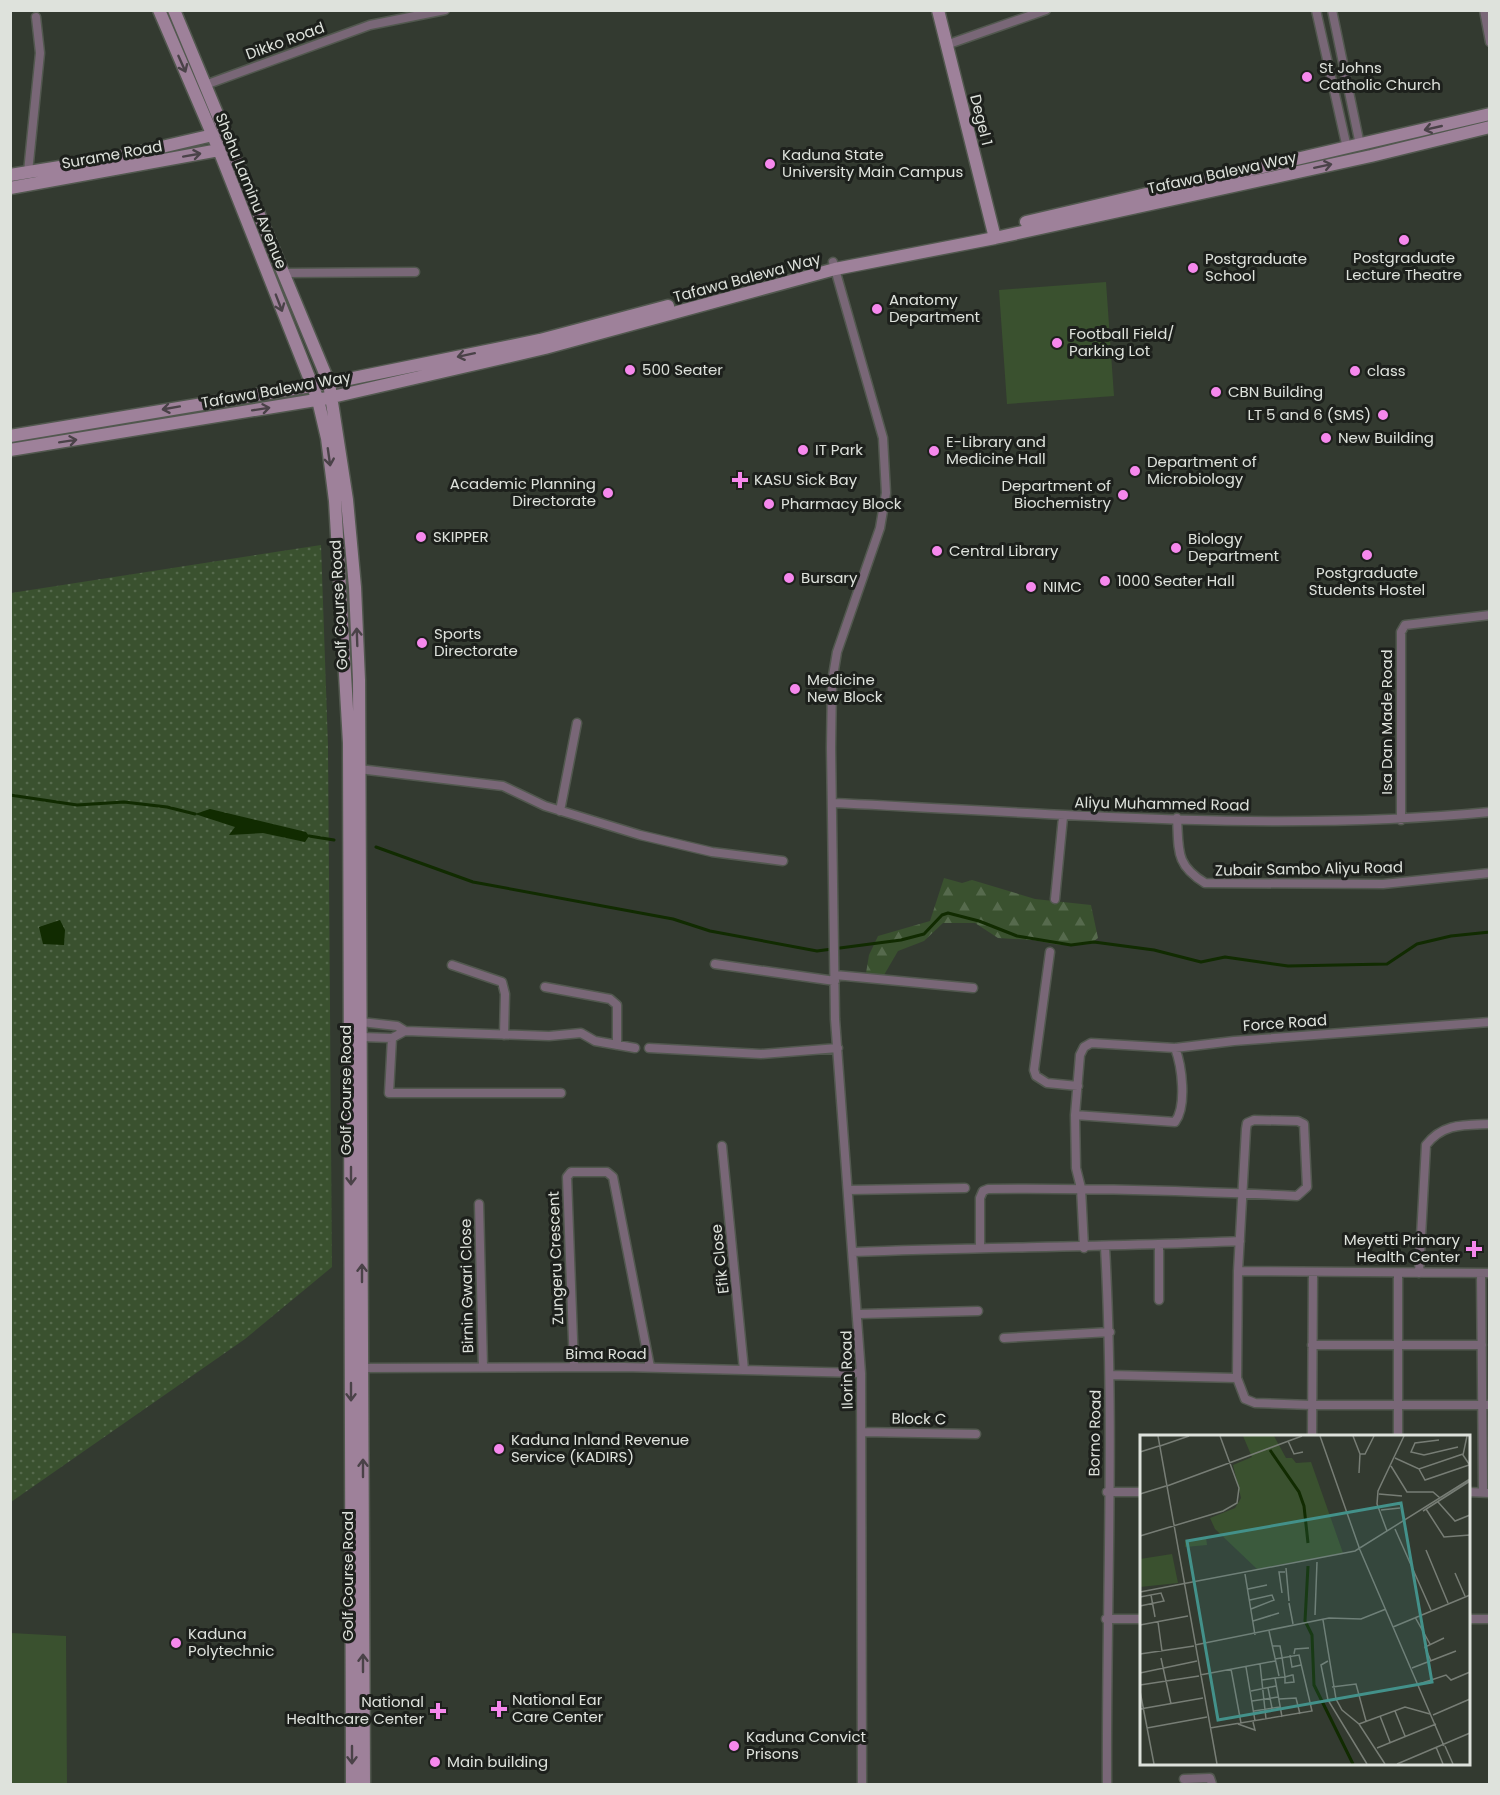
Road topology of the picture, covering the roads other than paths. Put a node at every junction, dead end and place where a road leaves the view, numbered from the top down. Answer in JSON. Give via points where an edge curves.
{"nodes":[{"id":1,"x":159,"y":10,"type":"edge"},
{"id":2,"x":174,"y":10,"type":"edge"},
{"id":3,"x":445,"y":10,"type":"edge"},
{"id":4,"x":938,"y":10,"type":"edge"},
{"id":5,"x":1046,"y":10,"type":"edge"},
{"id":6,"x":1316,"y":10,"type":"edge"},
{"id":7,"x":1332,"y":10,"type":"edge"},
{"id":8,"x":1484,"y":10,"type":"edge"},
{"id":9,"x":36,"y":17,"type":"dead end"},
{"id":10,"x":1490,"y":42,"type":"edge"},
{"id":11,"x":946,"y":45,"type":"junction"},
{"id":12,"x":205,"y":85,"type":"junction"},
{"id":13,"x":1490,"y":114,"type":"edge"},
{"id":14,"x":1490,"y":127,"type":"edge"},
{"id":15,"x":213,"y":135,"type":"junction"},
{"id":16,"x":1360,"y":145,"type":"junction"},
{"id":17,"x":1347,"y":148,"type":"junction"},
{"id":18,"x":219,"y":150,"type":"junction"},
{"id":19,"x":28,"y":172,"type":"junction"},
{"id":20,"x":10,"y":175,"type":"edge"},
{"id":21,"x":10,"y":188,"type":"edge"},
{"id":22,"x":995,"y":234,"type":"junction"},
{"id":23,"x":834,"y":266,"type":"junction"},
{"id":24,"x":415,"y":272,"type":"dead end"},
{"id":25,"x":284,"y":273,"type":"junction"},
{"id":26,"x":329,"y":383,"type":"junction"},
{"id":27,"x":312,"y":384,"type":"junction"},
{"id":28,"x":333,"y":397,"type":"junction"},
{"id":29,"x":318,"y":400,"type":"junction"},
{"id":30,"x":10,"y":436,"type":"edge"},
{"id":31,"x":10,"y":450,"type":"edge"},
{"id":32,"x":1490,"y":615,"type":"edge"},
{"id":33,"x":353,"y":681,"type":"junction"},
{"id":34,"x":577,"y":723,"type":"dead end"},
{"id":35,"x":359,"y":769,"type":"junction"},
{"id":36,"x":834,"y":803,"type":"junction"},
{"id":37,"x":560,"y":811,"type":"junction"},
{"id":38,"x":1490,"y":812,"type":"edge"},
{"id":39,"x":1063,"y":816,"type":"junction"},
{"id":40,"x":1177,"y":818,"type":"junction"},
{"id":41,"x":1401,"y":820,"type":"junction"},
{"id":42,"x":783,"y":861,"type":"dead end"},
{"id":43,"x":1490,"y":873,"type":"edge"},
{"id":44,"x":1055,"y":899,"type":"dead end"},
{"id":45,"x":1050,"y":952,"type":"dead end"},
{"id":46,"x":715,"y":964,"type":"dead end"},
{"id":47,"x":452,"y":965,"type":"dead end"},
{"id":48,"x":835,"y":978,"type":"junction"},
{"id":49,"x":544,"y":987,"type":"dead end"},
{"id":50,"x":973,"y":988,"type":"dead end"},
{"id":51,"x":361,"y":1022,"type":"junction"},
{"id":52,"x":1490,"y":1023,"type":"edge"},
{"id":53,"x":405,"y":1031,"type":"junction"},
{"id":54,"x":504,"y":1035,"type":"junction"},
{"id":55,"x":361,"y":1037,"type":"junction"},
{"id":56,"x":392,"y":1038,"type":"junction"},
{"id":57,"x":616,"y":1045,"type":"junction"},
{"id":58,"x":635,"y":1048,"type":"dead end"},
{"id":59,"x":649,"y":1048,"type":"dead end"},
{"id":60,"x":838,"y":1048,"type":"junction"},
{"id":61,"x":1175,"y":1048,"type":"junction"},
{"id":62,"x":1078,"y":1086,"type":"junction"},
{"id":63,"x":561,"y":1093,"type":"dead end"},
{"id":64,"x":1076,"y":1115,"type":"junction"},
{"id":65,"x":1490,"y":1124,"type":"edge"},
{"id":66,"x":722,"y":1146,"type":"dead end"},
{"id":67,"x":965,"y":1188,"type":"dead end"},
{"id":68,"x":1081,"y":1188,"type":"junction"},
{"id":69,"x":848,"y":1190,"type":"junction"},
{"id":70,"x":1244,"y":1194,"type":"junction"},
{"id":71,"x":479,"y":1204,"type":"dead end"},
{"id":72,"x":1240,"y":1241,"type":"junction"},
{"id":73,"x":1159,"y":1245,"type":"junction"},
{"id":74,"x":980,"y":1247,"type":"junction"},
{"id":75,"x":1105,"y":1247,"type":"junction"},
{"id":76,"x":1083,"y":1248,"type":"junction"},
{"id":77,"x":853,"y":1252,"type":"junction"},
{"id":78,"x":1238,"y":1271,"type":"junction"},
{"id":79,"x":1398,"y":1272,"type":"junction"},
{"id":80,"x":1419,"y":1273,"type":"junction"},
{"id":81,"x":1485,"y":1273,"type":"edge"},
{"id":82,"x":1313,"y":1274,"type":"junction"},
{"id":83,"x":1159,"y":1300,"type":"dead end"},
{"id":84,"x":978,"y":1311,"type":"dead end"},
{"id":85,"x":859,"y":1314,"type":"junction"},
{"id":86,"x":1486,"y":1331,"type":"edge"},
{"id":87,"x":1110,"y":1332,"type":"junction"},
{"id":88,"x":1004,"y":1338,"type":"dead end"},
{"id":89,"x":1482,"y":1345,"type":"junction"},
{"id":90,"x":1312,"y":1346,"type":"junction"},
{"id":91,"x":1398,"y":1347,"type":"junction"},
{"id":92,"x":483,"y":1367,"type":"junction"},
{"id":93,"x":574,"y":1367,"type":"junction"},
{"id":94,"x":650,"y":1367,"type":"junction"},
{"id":95,"x":357,"y":1368,"type":"junction"},
{"id":96,"x":744,"y":1370,"type":"junction"},
{"id":97,"x":861,"y":1373,"type":"junction"},
{"id":98,"x":1110,"y":1375,"type":"junction"},
{"id":99,"x":1237,"y":1378,"type":"junction"},
{"id":100,"x":1311,"y":1405,"type":"junction"},
{"id":101,"x":1397,"y":1405,"type":"junction"},
{"id":102,"x":1486,"y":1405,"type":"edge"},
{"id":103,"x":862,"y":1432,"type":"junction"},
{"id":104,"x":976,"y":1434,"type":"dead end"},
{"id":105,"x":1312,"y":1435,"type":"edge"},
{"id":106,"x":1398,"y":1435,"type":"edge"},
{"id":107,"x":1107,"y":1492,"type":"junction"},
{"id":108,"x":1140,"y":1492,"type":"edge"},
{"id":109,"x":1470,"y":1492,"type":"edge"},
{"id":110,"x":1486,"y":1492,"type":"edge"},
{"id":111,"x":1106,"y":1619,"type":"junction"},
{"id":112,"x":1140,"y":1619,"type":"edge"},
{"id":113,"x":1470,"y":1619,"type":"edge"},
{"id":114,"x":1490,"y":1619,"type":"edge"},
{"id":115,"x":1184,"y":1779,"type":"dead end"},
{"id":116,"x":352,"y":1785,"type":"edge"},
{"id":117,"x":364,"y":1785,"type":"edge"},
{"id":118,"x":862,"y":1785,"type":"edge"},
{"id":119,"x":1107,"y":1785,"type":"edge"},
{"id":120,"x":1212,"y":1785,"type":"edge"}],
"edges":[{"from":1,"to":15,"type":"street","name":"Shehu Laminu Avenue","one_way":true},
{"from":2,"to":12,"type":"street","name":"Shehu Laminu Avenue"},
{"from":3,"to":12,"type":"street","name":"Dikko Road","via":[[370,25]]},
{"from":4,"to":11,"type":"street","name":"Degel 1"},
{"from":5,"to":11,"type":"street"},
{"from":6,"to":17,"type":"street"},
{"from":7,"to":16,"type":"street"},
{"from":8,"to":10,"type":"street"},
{"from":9,"to":19,"type":"street","via":[[40,53]]},
{"from":11,"to":22,"type":"street","name":"Degel 1"},
{"from":12,"to":25,"type":"street","name":"Shehu Laminu Avenue"},
{"from":13,"to":16,"type":"street","name":"Tafawa Balewa Way","one_way":true},
{"from":22,"to":14,"type":"street","name":"Tafawa Balewa Way","one_way":true,"via":[[1371,156]]},
{"from":15,"to":18,"type":"street","name":"Shehu Laminu Avenue"},
{"from":15,"to":19,"type":"street","name":"Surame Road","via":[[111,159]]},
{"from":16,"to":17,"type":"street","name":"Tafawa Balewa Way"},
{"from":17,"to":22,"type":"street","name":"Tafawa Balewa Way"},
{"from":21,"to":18,"type":"street","name":"Surame Road","one_way":true},
{"from":18,"to":27,"type":"street","name":"Shehu Laminu Avenue","one_way":true},
{"from":19,"to":20,"type":"street","name":"Surame Road"},
{"from":22,"to":23,"type":"street","name":"Tafawa Balewa Way"},
{"from":23,"to":26,"type":"street","name":"Tafawa Balewa Way","one_way":true,"via":[[540,340]]},
{"from":23,"to":28,"type":"street","name":"Tafawa Balewa Way","via":[[545,348]]},
{"from":23,"to":36,"type":"street","name":"Ilorin Road","via":[[883,438],[886,493],[880,528],[837,652],[832,682]]},
{"from":24,"to":25,"type":"street"},
{"from":25,"to":26,"type":"street","name":"Shehu Laminu Avenue"},
{"from":26,"to":27,"type":"street","name":"Tafawa Balewa Way"},
{"from":26,"to":28,"type":"street","name":"Shehu Laminu Avenue"},
{"from":27,"to":29,"type":"street","name":"Shehu Laminu Avenue"},
{"from":27,"to":30,"type":"street","name":"Tafawa Balewa Way","one_way":true},
{"from":28,"to":29,"type":"street","name":"Tafawa Balewa Way"},
{"from":33,"to":28,"type":"street","name":"Golf Course Road","one_way":true,"via":[[348,511]]},
{"from":31,"to":29,"type":"street","name":"Tafawa Balewa Way","one_way":true},
{"from":29,"to":33,"type":"street","name":"Golf Course Road","one_way":true,"via":[[335,501]]},
{"from":32,"to":41,"type":"street","name":"Isa Dan Made Road","via":[[1405,625],[1401,632]]},
{"from":33,"to":35,"type":"street","name":"Golf Course Road"},
{"from":33,"to":95,"type":"street","name":"Golf Course Road","one_way":true},
{"from":34,"to":37,"type":"street"},
{"from":35,"to":37,"type":"street","via":[[503,786]]},
{"from":35,"to":51,"type":"street","name":"Golf Course Road"},
{"from":36,"to":39,"type":"street","name":"Aliyu Muhammed Road"},
{"from":36,"to":48,"type":"street","name":"Ilorin Road"},
{"from":37,"to":42,"type":"street","via":[[712,852]]},
{"from":38,"to":41,"type":"street","name":"Aliyu Muhammed Road"},
{"from":39,"to":40,"type":"street","name":"Aliyu Muhammed Road"},
{"from":39,"to":44,"type":"street"},
{"from":40,"to":41,"type":"street","name":"Aliyu Muhammed Road"},
{"from":40,"to":43,"type":"street","name":"Zubair Sambo Aliyu Road","via":[[1180,858],[1189,873],[1204,883],[1383,884]]},
{"from":45,"to":62,"type":"street","via":[[1034,1070],[1047,1083]]},
{"from":46,"to":48,"type":"street"},
{"from":47,"to":54,"type":"street","via":[[502,982]]},
{"from":48,"to":50,"type":"street"},
{"from":48,"to":60,"type":"street","name":"Ilorin Road"},
{"from":49,"to":57,"type":"street","via":[[610,999],[617,1005]]},
{"from":51,"to":53,"type":"street","via":[[397,1026]]},
{"from":51,"to":55,"type":"street","name":"Golf Course Road"},
{"from":52,"to":61,"type":"street","name":"Force Road"},
{"from":53,"to":54,"type":"street"},
{"from":53,"to":56,"type":"street"},
{"from":54,"to":57,"type":"street","via":[[581,1033],[595,1041]]},
{"from":55,"to":56,"type":"street"},
{"from":95,"to":55,"type":"street","name":"Golf Course Road","one_way":true},
{"from":56,"to":63,"type":"street","via":[[388,1093]]},
{"from":57,"to":58,"type":"street"},
{"from":59,"to":60,"type":"street","via":[[761,1054]]},
{"from":60,"to":69,"type":"street","name":"Ilorin Road"},
{"from":61,"to":62,"type":"street","name":"Force Road","via":[[1091,1043],[1080,1055]]},
{"from":61,"to":64,"type":"street","via":[[1181,1107],[1175,1122]]},
{"from":62,"to":64,"type":"street"},
{"from":64,"to":68,"type":"street","via":[[1076,1168]]},
{"from":65,"to":80,"type":"street","via":[[1448,1126],[1426,1145]]},
{"from":66,"to":96,"type":"street","name":"Efik Close"},
{"from":67,"to":69,"type":"street"},
{"from":68,"to":70,"type":"street"},
{"from":68,"to":74,"type":"street","via":[[983,1191]]},
{"from":68,"to":76,"type":"street"},
{"from":69,"to":77,"type":"street","name":"Ilorin Road"},
{"from":70,"to":70,"type":"street","via":[[1247,1123],[1254,1120],[1304,1124],[1304,1192],[1297,1196]]},
{"from":70,"to":72,"type":"street"},
{"from":71,"to":92,"type":"street","name":"Birnin Gwari Close"},
{"from":72,"to":73,"type":"street"},
{"from":72,"to":78,"type":"street"},
{"from":73,"to":75,"type":"street"},
{"from":73,"to":83,"type":"street"},
{"from":74,"to":76,"type":"street"},
{"from":74,"to":77,"type":"street"},
{"from":75,"to":76,"type":"street"},
{"from":75,"to":87,"type":"street","name":"Borno Road"},
{"from":77,"to":85,"type":"street","name":"Ilorin Road"},
{"from":78,"to":82,"type":"street"},
{"from":78,"to":99,"type":"street"},
{"from":79,"to":80,"type":"street"},
{"from":79,"to":82,"type":"street"},
{"from":79,"to":91,"type":"street"},
{"from":80,"to":81,"type":"street"},
{"from":81,"to":86,"type":"street"},
{"from":82,"to":90,"type":"street"},
{"from":84,"to":85,"type":"street"},
{"from":85,"to":97,"type":"street","name":"Ilorin Road"},
{"from":86,"to":89,"type":"street"},
{"from":87,"to":88,"type":"street"},
{"from":87,"to":98,"type":"street","name":"Borno Road"},
{"from":89,"to":91,"type":"street"},
{"from":89,"to":102,"type":"street"},
{"from":90,"to":91,"type":"street"},
{"from":90,"to":100,"type":"street"},
{"from":91,"to":101,"type":"street"},
{"from":92,"to":93,"type":"street","name":"Bima Road"},
{"from":92,"to":95,"type":"street","name":"Bima Road"},
{"from":93,"to":94,"type":"street","name":"Bima Road"},
{"from":93,"to":94,"type":"street","name":"Zungeru Crescent","via":[[567,1177],[571,1172],[607,1172],[613,1177]]},
{"from":94,"to":96,"type":"street","name":"Bima Road"},
{"from":95,"to":116,"type":"street","name":"Golf Course Road","one_way":true},
{"from":117,"to":95,"type":"street","name":"Golf Course Road","one_way":true},
{"from":96,"to":97,"type":"street","name":"Bima Road"},
{"from":97,"to":103,"type":"street","name":"Ilorin Road"},
{"from":98,"to":99,"type":"street"},
{"from":98,"to":107,"type":"street","name":"Borno Road"},
{"from":99,"to":100,"type":"street","via":[[1245,1399],[1255,1403]]},
{"from":100,"to":101,"type":"street"},
{"from":100,"to":105,"type":"street"},
{"from":101,"to":102,"type":"street"},
{"from":101,"to":106,"type":"street"},
{"from":102,"to":110,"type":"street"},
{"from":103,"to":104,"type":"street","name":"Block C"},
{"from":103,"to":118,"type":"street","name":"Ilorin Road"},
{"from":107,"to":108,"type":"street"},
{"from":107,"to":111,"type":"street","name":"Borno Road"},
{"from":109,"to":110,"type":"street"},
{"from":111,"to":112,"type":"street"},
{"from":111,"to":119,"type":"street","name":"Borno Road"},
{"from":113,"to":114,"type":"street"},
{"from":115,"to":120,"type":"street","via":[[1210,1778]]}]}
